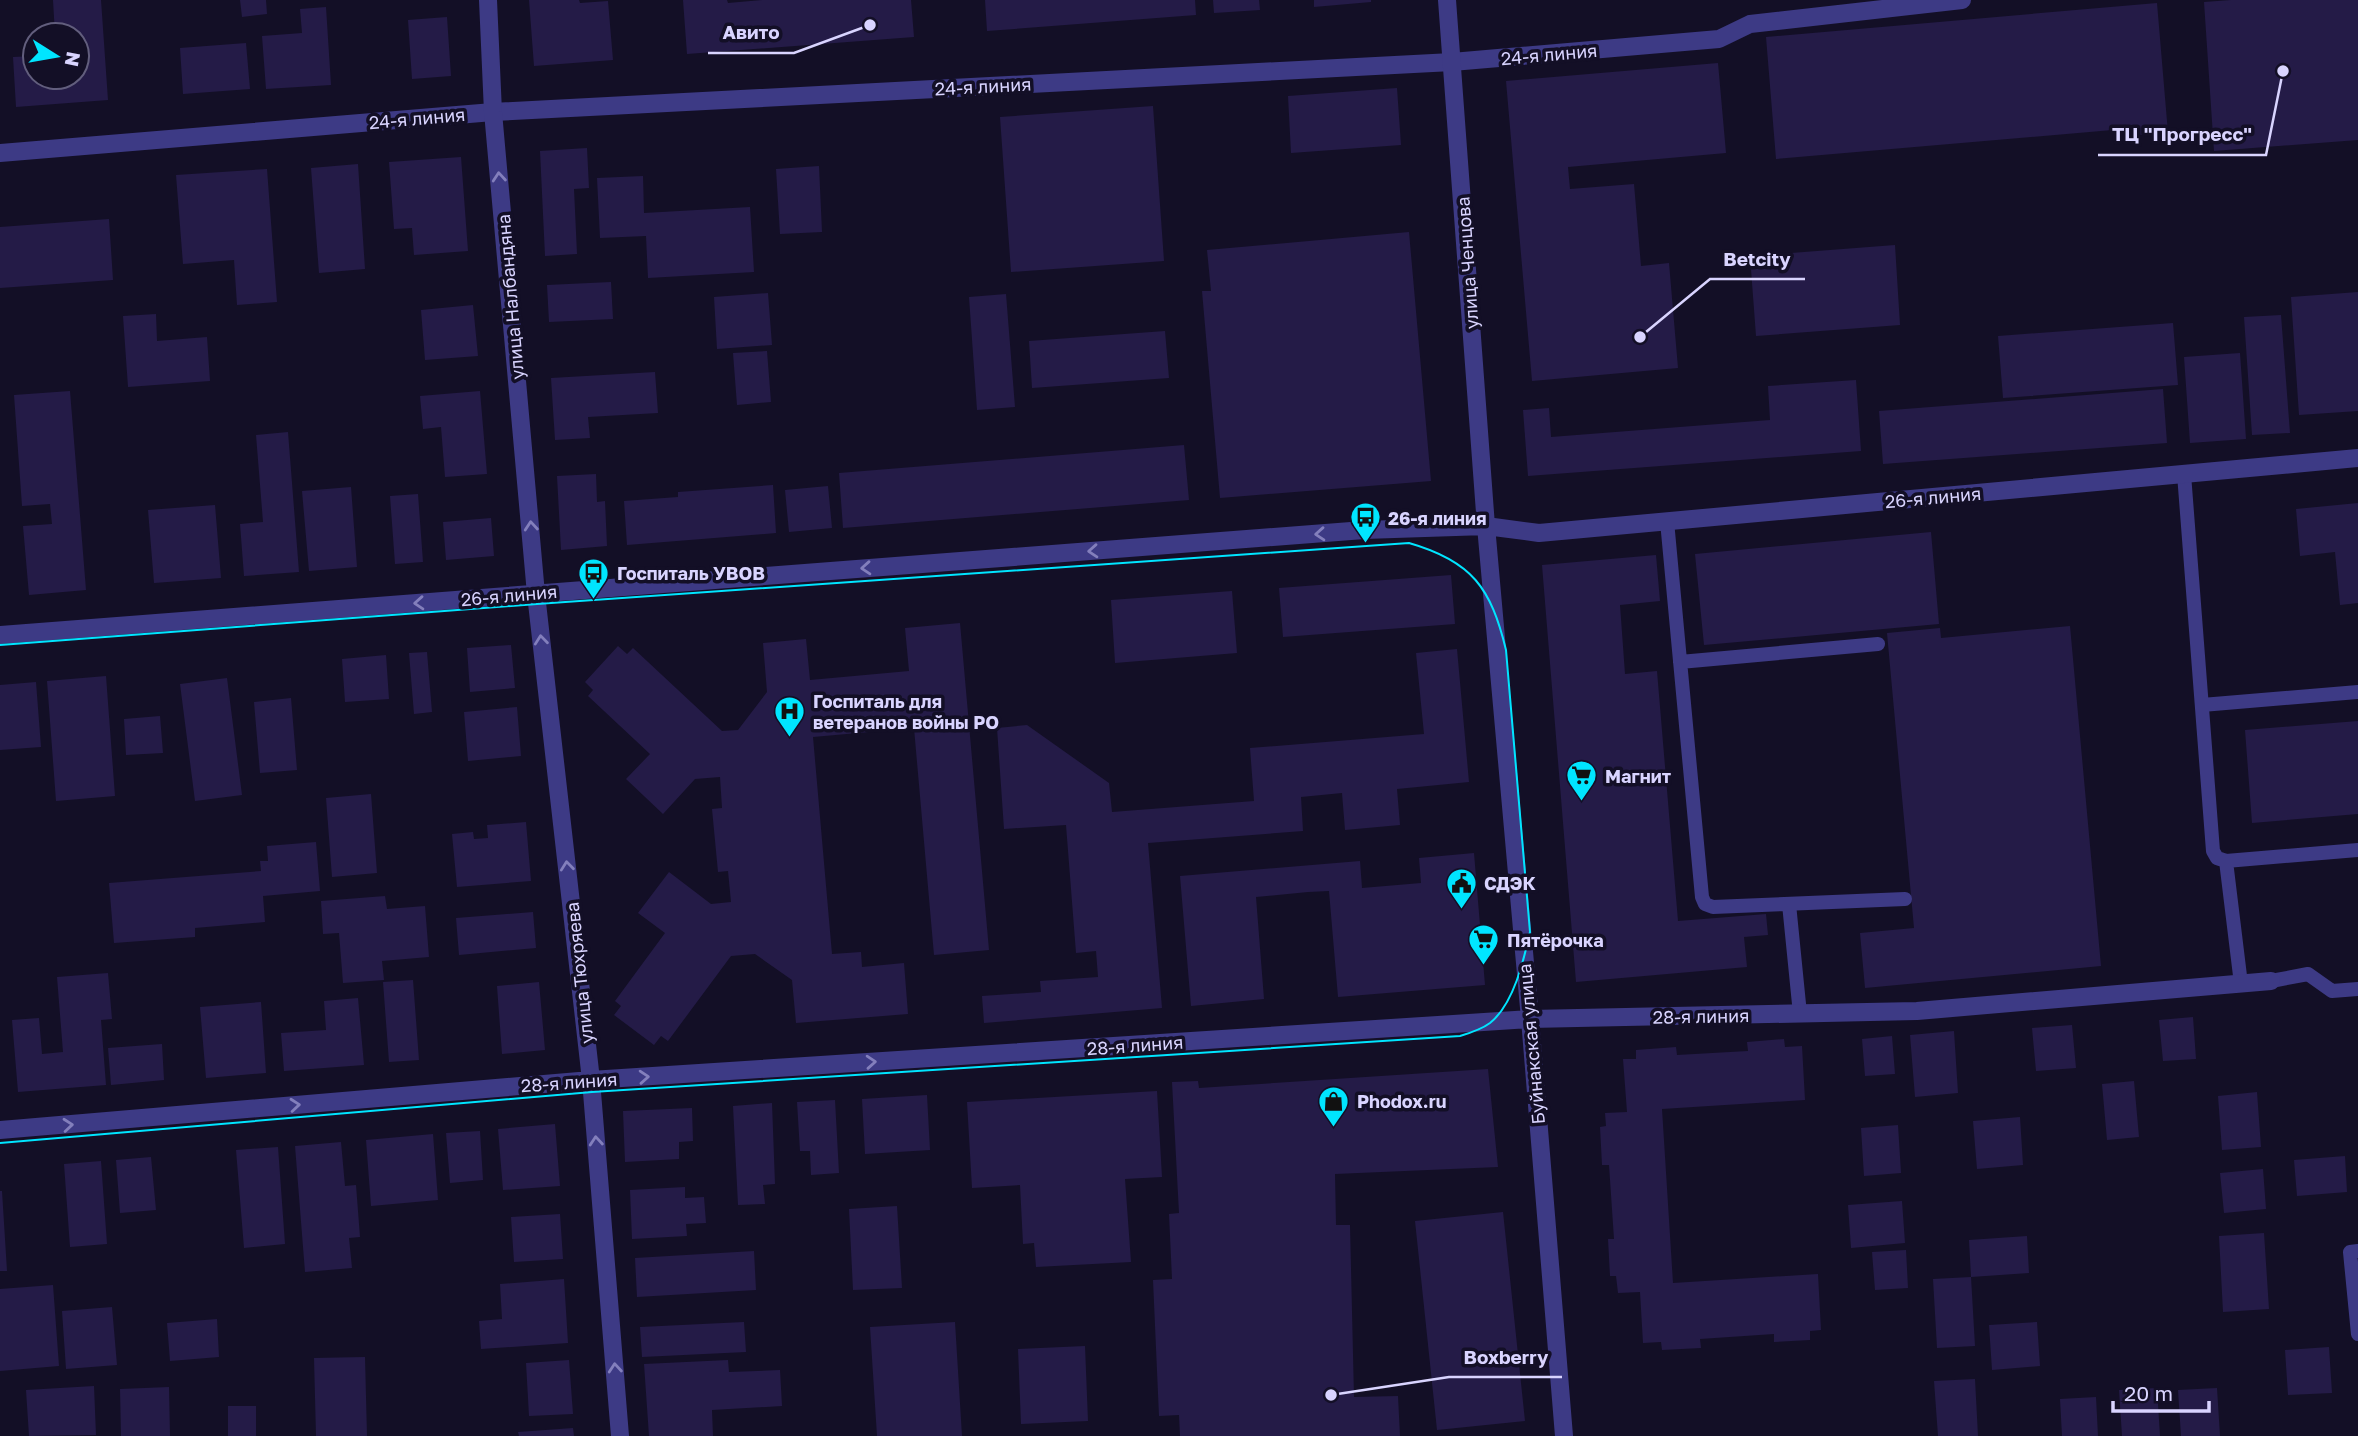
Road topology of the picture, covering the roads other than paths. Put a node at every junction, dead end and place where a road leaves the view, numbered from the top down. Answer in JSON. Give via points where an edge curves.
{"nodes":[{"id":1,"x":488,"y":0,"type":"edge"},
{"id":2,"x":1447,"y":0,"type":"edge"},
{"id":3,"x":1962,"y":0,"type":"edge"},
{"id":4,"x":1452,"y":62,"type":"junction"},
{"id":5,"x":493,"y":112,"type":"junction"},
{"id":6,"x":0,"y":153,"type":"edge"},
{"id":7,"x":2358,"y":458,"type":"edge"},
{"id":8,"x":2184,"y":474,"type":"junction"},
{"id":9,"x":1667,"y":521,"type":"junction"},
{"id":10,"x":1486,"y":526,"type":"junction"},
{"id":11,"x":536,"y":594,"type":"junction"},
{"id":12,"x":0,"y":635,"type":"edge"},
{"id":13,"x":1878,"y":644,"type":"dead end"},
{"id":14,"x":1680,"y":662,"type":"junction"},
{"id":15,"x":2358,"y":692,"type":"edge"},
{"id":16,"x":2202,"y":705,"type":"junction"},
{"id":17,"x":2358,"y":850,"type":"edge"},
{"id":18,"x":2226,"y":861,"type":"junction"},
{"id":19,"x":1905,"y":899,"type":"dead end"},
{"id":20,"x":1789,"y":904,"type":"junction"},
{"id":21,"x":2271,"y":981,"type":"joint"},
{"id":22,"x":2241,"y":984,"type":"junction"},
{"id":23,"x":2358,"y":989,"type":"edge"},
{"id":24,"x":1800,"y":1014,"type":"junction"},
{"id":25,"x":1530,"y":1019,"type":"junction"},
{"id":26,"x":591,"y":1080,"type":"junction"},
{"id":27,"x":0,"y":1130,"type":"edge"},
{"id":28,"x":2358,"y":1251,"type":"edge"},
{"id":29,"x":2358,"y":1335,"type":"edge"},
{"id":30,"x":620,"y":1436,"type":"edge"},
{"id":31,"x":1564,"y":1436,"type":"edge"}],
"edges":[{"from":1,"to":5,"type":"street","name":"улица Налбандяна"},
{"from":2,"to":4,"type":"street","name":"улица Ченцова"},
{"from":3,"to":4,"type":"street","name":"24-я линия","via":[[1750,23],[1719,39]]},
{"from":4,"to":5,"type":"street","name":"24-я линия"},
{"from":4,"to":10,"type":"street","name":"улица Ченцова"},
{"from":5,"to":6,"type":"street","name":"24-я линия"},
{"from":11,"to":5,"type":"street","name":"улица Налбандяна","one_way":true},
{"from":7,"to":8,"type":"street","name":"26-я линия"},
{"from":8,"to":9,"type":"street","name":"26-я линия"},
{"from":8,"to":16,"type":"lane"},
{"from":9,"to":10,"type":"street","name":"26-я линия","via":[[1539,533]]},
{"from":9,"to":14,"type":"lane"},
{"from":10,"to":11,"type":"street","name":"26-я линия","one_way":true,"via":[[1364,530]]},
{"from":10,"to":25,"type":"street","name":"Буйнакская улица"},
{"from":11,"to":12,"type":"street","name":"26-я линия","one_way":true},
{"from":26,"to":11,"type":"street","name":"улица Тюхряева","one_way":true},
{"from":13,"to":14,"type":"lane"},
{"from":14,"to":20,"type":"lane","via":[[1705,904]]},
{"from":15,"to":16,"type":"lane"},
{"from":16,"to":18,"type":"lane","via":[[2213,851]]},
{"from":17,"to":18,"type":"lane"},
{"from":18,"to":22,"type":"lane"},
{"from":19,"to":20,"type":"lane"},
{"from":20,"to":24,"type":"lane"},
{"from":21,"to":22,"type":"street","name":"28-я линия"},
{"from":21,"to":23,"type":"lane","via":[[2308,974],[2332,991]]},
{"from":22,"to":24,"type":"street","name":"28-я линия","via":[[1917,1011]]},
{"from":24,"to":25,"type":"street","name":"28-я линия"},
{"from":26,"to":25,"type":"street","name":"28-я линия","one_way":true},
{"from":25,"to":31,"type":"street","name":"Буйнакская улица"},
{"from":27,"to":26,"type":"street","name":"28-я линия","one_way":true},
{"from":30,"to":26,"type":"street","name":"улица Тюхряева","one_way":true},
{"from":28,"to":29,"type":"lane","via":[[2350,1252]]}]}
